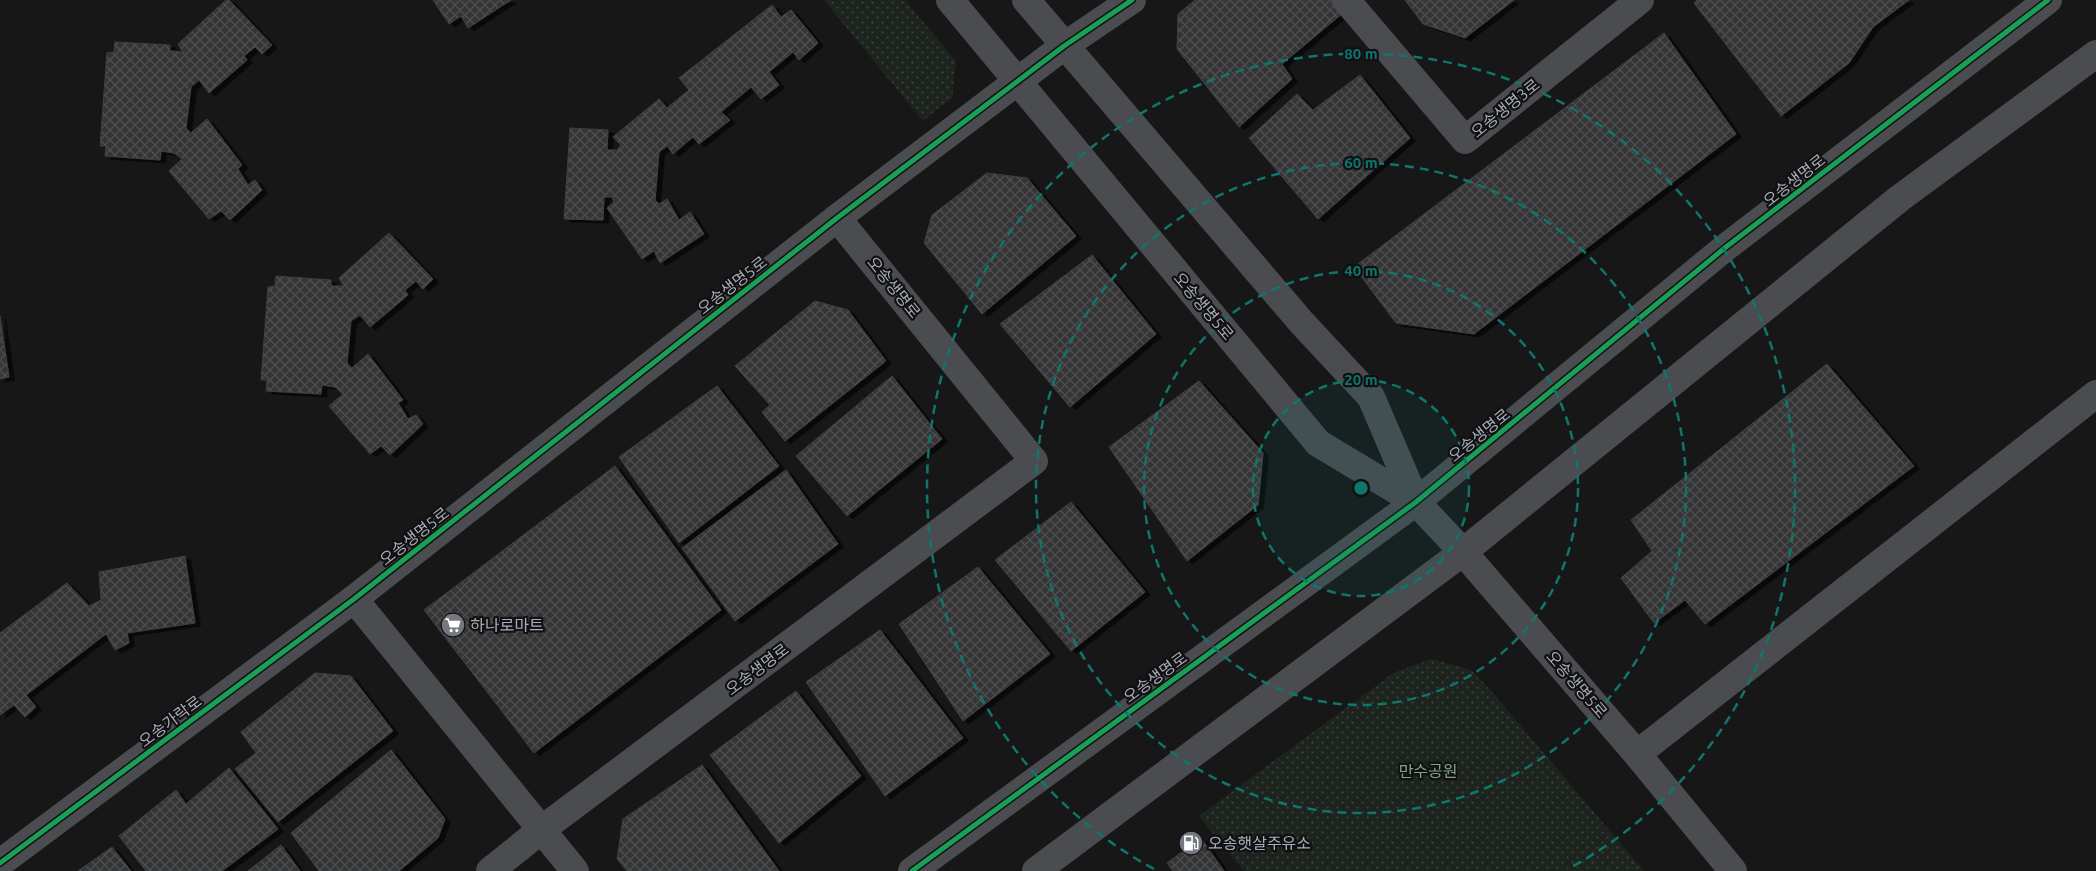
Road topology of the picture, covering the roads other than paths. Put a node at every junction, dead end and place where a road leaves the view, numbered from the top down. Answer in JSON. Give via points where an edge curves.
{"nodes":[{"id":1,"x":950,"y":0,"type":"edge"},
{"id":2,"x":1026,"y":0,"type":"edge"},
{"id":3,"x":1132,"y":0,"type":"edge"},
{"id":4,"x":1346,"y":0,"type":"edge"},
{"id":5,"x":1640,"y":0,"type":"edge"},
{"id":6,"x":2048,"y":0,"type":"edge"},
{"id":7,"x":1064,"y":46,"type":"junction"},
{"id":8,"x":2096,"y":54,"type":"edge"},
{"id":9,"x":1017,"y":82,"type":"junction"},
{"id":10,"x":837,"y":218,"type":"junction"},
{"id":11,"x":2096,"y":394,"type":"edge"},
{"id":12,"x":1416,"y":502,"type":"junction"},
{"id":13,"x":1462,"y":552,"type":"junction"},
{"id":14,"x":354,"y":599,"type":"junction"},
{"id":15,"x":1637,"y":754,"type":"junction"},
{"id":16,"x":541,"y":830,"type":"junction"},
{"id":17,"x":0,"y":863,"type":"edge"},
{"id":18,"x":490,"y":871,"type":"edge"},
{"id":19,"x":575,"y":871,"type":"edge"},
{"id":20,"x":912,"y":871,"type":"edge"},
{"id":21,"x":1036,"y":871,"type":"edge"},
{"id":22,"x":1733,"y":871,"type":"edge"}],
"edges":[{"from":1,"to":9,"type":"street","name":"오송생명5로"},
{"from":2,"to":7,"type":"street","name":"오송생명5로"},
{"from":3,"to":7,"type":"street","name":"오송생명5로"},
{"from":4,"to":5,"type":"street","name":"오송생명3로","via":[[1465,140]]},
{"from":6,"to":12,"type":"street","name":"오송생명로","via":[[1726,247]]},
{"from":7,"to":9,"type":"street","name":"오송생명5로"},
{"from":7,"to":12,"type":"street","name":"오송생명5로","via":[[1302,323],[1371,397]]},
{"from":8,"to":13,"type":"street","via":[[1900,198]]},
{"from":9,"to":10,"type":"street","name":"오송생명5로"},
{"from":9,"to":12,"type":"street","name":"오송생명5로","via":[[1318,443]]},
{"from":10,"to":14,"type":"street","name":"오송생명5로"},
{"from":10,"to":16,"type":"street","name":"오송생명로","via":[[1034,461]]},
{"from":11,"to":15,"type":"street"},
{"from":12,"to":13,"type":"street","name":"오송생명5로"},
{"from":12,"to":20,"type":"street","name":"오송생명로"},
{"from":13,"to":15,"type":"street","name":"오송생명5로"},
{"from":13,"to":21,"type":"street"},
{"from":14,"to":16,"type":"street"},
{"from":14,"to":17,"type":"street","name":"오송가락로"},
{"from":15,"to":22,"type":"street","name":"오송생명5로"},
{"from":16,"to":18,"type":"street","name":"오송생명로"},
{"from":16,"to":19,"type":"street"}]}
